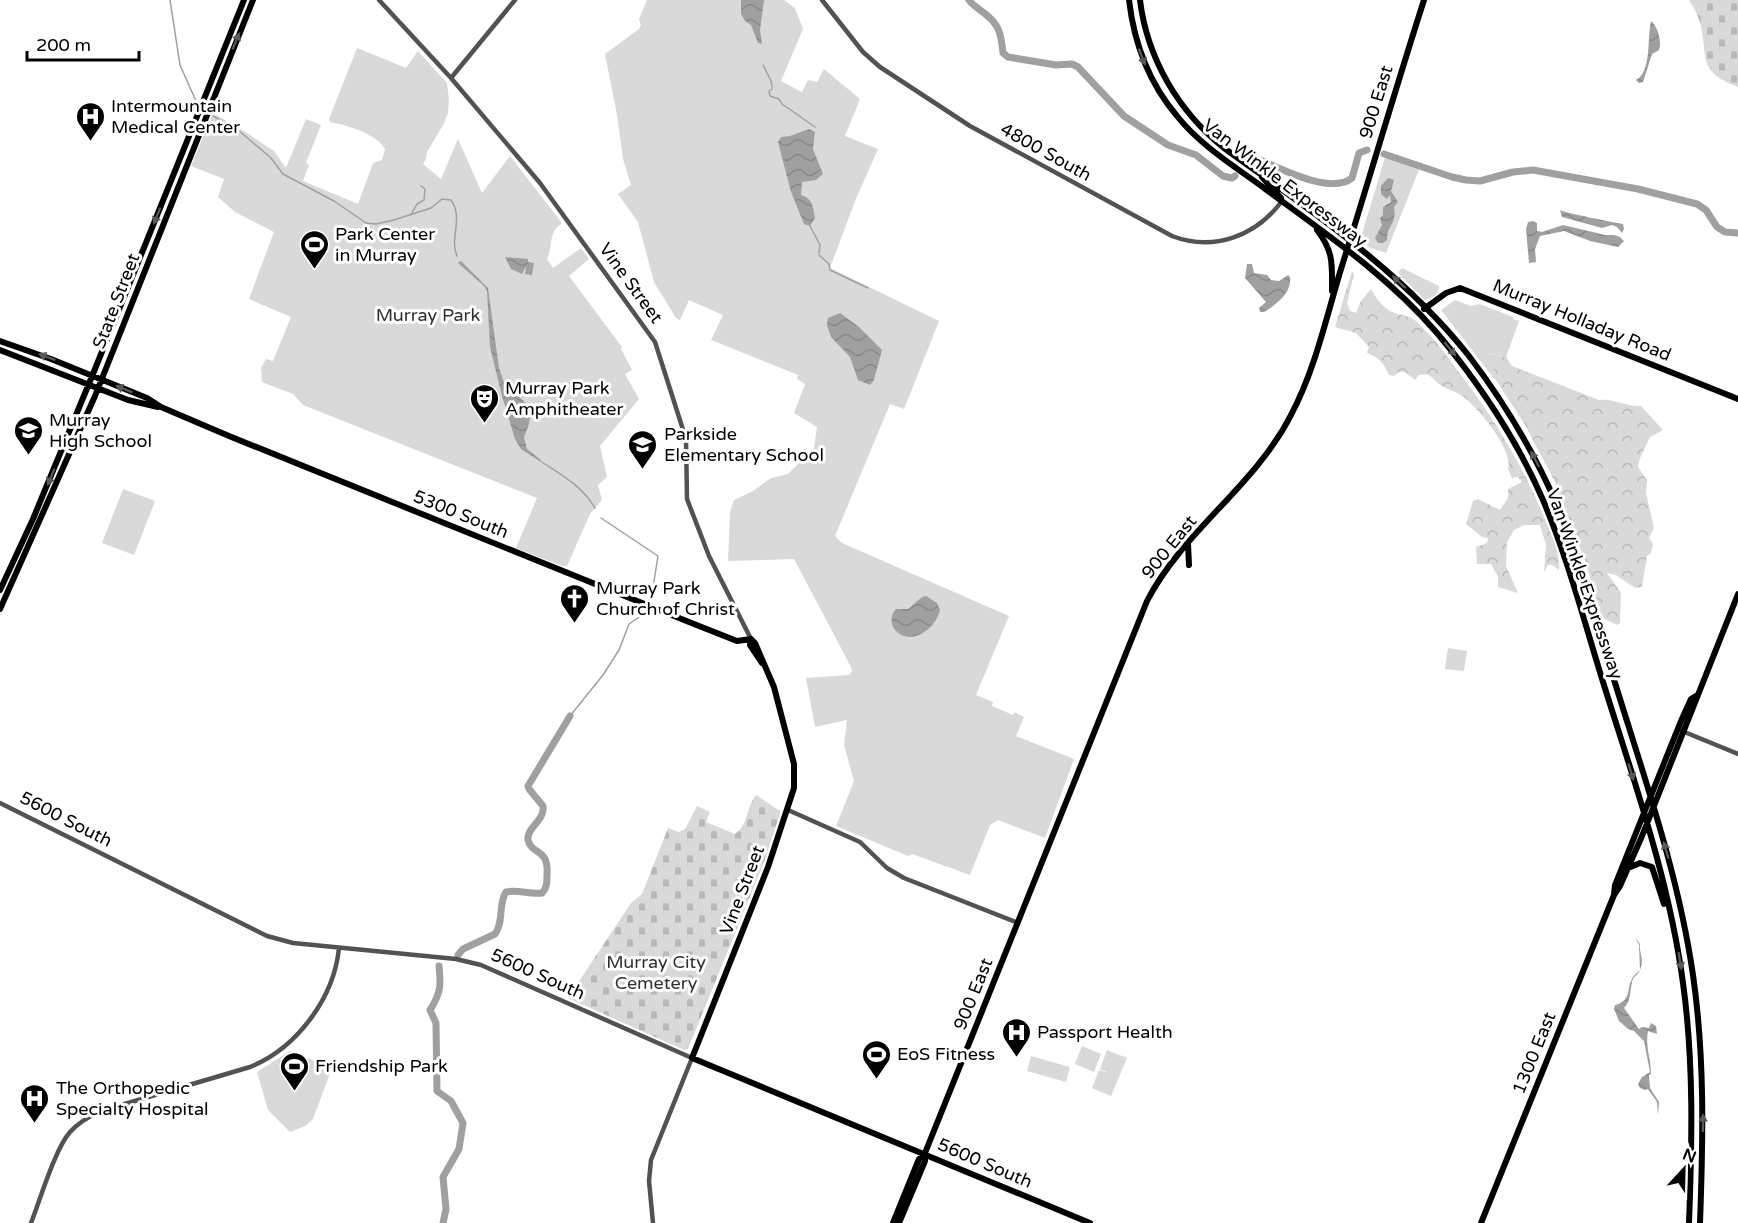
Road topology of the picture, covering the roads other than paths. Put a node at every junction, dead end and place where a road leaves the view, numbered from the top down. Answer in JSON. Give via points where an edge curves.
{"nodes":[{"id":1,"x":244,"y":0,"type":"edge"},
{"id":2,"x":253,"y":0,"type":"edge"},
{"id":3,"x":379,"y":0,"type":"edge"},
{"id":4,"x":514,"y":0,"type":"edge"},
{"id":5,"x":822,"y":0,"type":"edge"},
{"id":6,"x":1129,"y":0,"type":"edge"},
{"id":7,"x":1140,"y":0,"type":"edge"},
{"id":8,"x":1424,"y":0,"type":"edge"},
{"id":9,"x":451,"y":78,"type":"junction"},
{"id":10,"x":1260,"y":174,"type":"junction"},
{"id":11,"x":1282,"y":201,"type":"junction"},
{"id":12,"x":1320,"y":216,"type":"junction"},
{"id":13,"x":1312,"y":223,"type":"junction"},
{"id":14,"x":1350,"y":239,"type":"junction"},
{"id":15,"x":1347,"y":249,"type":"junction"},
{"id":16,"x":1332,"y":300,"type":"junction"},
{"id":17,"x":1426,"y":308,"type":"junction"},
{"id":18,"x":1419,"y":314,"type":"junction"},
{"id":19,"x":0,"y":343,"type":"edge"},
{"id":20,"x":0,"y":350,"type":"edge"},
{"id":21,"x":93,"y":376,"type":"junction"},
{"id":22,"x":101,"y":380,"type":"junction"},
{"id":23,"x":89,"y":384,"type":"junction"},
{"id":24,"x":98,"y":388,"type":"junction"},
{"id":25,"x":1738,"y":399,"type":"edge"},
{"id":26,"x":162,"y":407,"type":"junction"},
{"id":27,"x":1188,"y":544,"type":"junction"},
{"id":28,"x":1189,"y":565,"type":"dead end"},
{"id":29,"x":0,"y":590,"type":"edge"},
{"id":30,"x":1738,"y":594,"type":"edge"},
{"id":31,"x":0,"y":609,"type":"edge"},
{"id":32,"x":751,"y":639,"type":"junction"},
{"id":33,"x":1681,"y":731,"type":"junction"},
{"id":34,"x":1738,"y":754,"type":"edge"},
{"id":35,"x":1661,"y":773,"type":"junction"},
{"id":36,"x":1643,"y":776,"type":"junction"},
{"id":37,"x":1650,"y":799,"type":"junction"},
{"id":38,"x":0,"y":803,"type":"edge"},
{"id":39,"x":1653,"y":807,"type":"junction"},
{"id":40,"x":788,"y":810,"type":"junction"},
{"id":41,"x":1644,"y":814,"type":"junction"},
{"id":42,"x":1647,"y":823,"type":"junction"},
{"id":43,"x":1628,"y":868,"type":"junction"},
{"id":44,"x":1614,"y":895,"type":"junction"},
{"id":45,"x":1018,"y":923,"type":"junction"},
{"id":46,"x":1675,"y":935,"type":"junction"},
{"id":47,"x":339,"y":948,"type":"junction"},
{"id":48,"x":692,"y":1058,"type":"junction"},
{"id":49,"x":925,"y":1154,"type":"junction"},
{"id":50,"x":31,"y":1223,"type":"edge"},
{"id":51,"x":653,"y":1223,"type":"edge"},
{"id":52,"x":893,"y":1223,"type":"edge"},
{"id":53,"x":899,"y":1223,"type":"edge"},
{"id":54,"x":1090,"y":1223,"type":"edge"},
{"id":55,"x":1481,"y":1223,"type":"edge"},
{"id":56,"x":1689,"y":1223,"type":"edge"},
{"id":57,"x":1700,"y":1223,"type":"edge"}],
"edges":[{"from":1,"to":21,"type":"main road","name":"State Street","one_way":true},
{"from":22,"to":2,"type":"main road","name":"State Street","one_way":true},
{"from":3,"to":9,"type":"street","name":"Vine Street"},
{"from":4,"to":9,"type":"street"},
{"from":5,"to":11,"type":"street","name":"4800 South","via":[[863,52],[880,67],[970,126],[1172,236],[1202,243],[1230,240],[1263,221]]},
{"from":6,"to":11,"type":"main road","name":"Van Winkle Expressway","one_way":true,"via":[[1140,53],[1168,106],[1199,140]]},
{"from":7,"to":10,"type":"main road","name":"Van Winkle Expressway","via":[[1151,48],[1175,95],[1210,136]]},
{"from":8,"to":14,"type":"main road","name":"900 East"},
{"from":9,"to":32,"type":"street","name":"Vine Street","via":[[540,183],[655,342],[686,439],[687,499],[709,556]]},
{"from":10,"to":11,"type":"main road"},
{"from":10,"to":12,"type":"main road","name":"Van Winkle Expressway"},
{"from":11,"to":12,"type":"main road"},
{"from":11,"to":13,"type":"main road","name":"Van Winkle Expressway"},
{"from":12,"to":14,"type":"main road","name":"Van Winkle Expressway"},
{"from":13,"to":15,"type":"main road","name":"Van Winkle Expressway"},
{"from":13,"to":16,"type":"main road","via":[[1331,253]]},
{"from":14,"to":15,"type":"main road","name":"900 East"},
{"from":17,"to":14,"type":"main road","name":"Van Winkle Expressway","one_way":true},
{"from":15,"to":16,"type":"main road","name":"900 East"},
{"from":15,"to":18,"type":"main road","name":"Van Winkle Expressway"},
{"from":16,"to":27,"type":"main road","name":"900 East","via":[[1304,386],[1285,427],[1249,477]]},
{"from":17,"to":18,"type":"main road","name":"Murray Holladay Road"},
{"from":17,"to":25,"type":"main road","name":"Murray Holladay Road","via":[[1460,288]]},
{"from":36,"to":17,"type":"main road","name":"Van Winkle Expressway","one_way":true,"via":[[1576,557],[1551,491],[1501,401],[1468,355]]},
{"from":18,"to":41,"type":"main road","name":"Van Winkle Expressway","one_way":true,"via":[[1478,387],[1539,492],[1563,551]]},
{"from":21,"to":19,"type":"main road","name":"5300 South","one_way":true},
{"from":20,"to":23,"type":"main road","name":"5300 South"},
{"from":21,"to":22,"type":"main road","name":"5300 South"},
{"from":21,"to":23,"type":"main road","name":"State Street"},
{"from":22,"to":24,"type":"main road","name":"State Street"},
{"from":26,"to":22,"type":"main road","name":"5300 South","one_way":true},
{"from":23,"to":24,"type":"main road","name":"5300 South"},
{"from":23,"to":29,"type":"main road","name":"State Street","one_way":true},
{"from":24,"to":26,"type":"main road","name":"5300 South"},
{"from":24,"to":31,"type":"main road","name":"State Street"},
{"from":26,"to":32,"type":"main road","name":"5300 South","via":[[707,630],[737,641]]},
{"from":27,"to":28,"type":"main road"},
{"from":27,"to":45,"type":"main road","name":"900 East","via":[[1163,573],[1147,601]]},
{"from":30,"to":33,"type":"main road","name":"1300 East"},
{"from":32,"to":40,"type":"main road","name":"Vine Street","via":[[774,687],[794,769]]},
{"from":33,"to":34,"type":"street"},
{"from":33,"to":35,"type":"main road","name":"1300 East"},
{"from":33,"to":39,"type":"main road","name":"1300 East"},
{"from":35,"to":36,"type":"main road","via":[[1652,780]]},
{"from":35,"to":37,"type":"main road","name":"1300 East"},
{"from":36,"to":37,"type":"main road","name":"Van Winkle Expressway"},
{"from":37,"to":39,"type":"main road","name":"Van Winkle Expressway"},
{"from":37,"to":41,"type":"main road","name":"1300 East"},
{"from":38,"to":47,"type":"street","name":"5600 South","via":[[267,936]]},
{"from":39,"to":42,"type":"main road","name":"1300 East"},
{"from":57,"to":39,"type":"main road","name":"Van Winkle Expressway","one_way":true,"via":[[1704,1117],[1697,1010],[1683,921]]},
{"from":40,"to":45,"type":"street","via":[[860,842],[887,868],[904,878]]},
{"from":40,"to":48,"type":"main road","name":"Vine Street"},
{"from":41,"to":42,"type":"main road","name":"Van Winkle Expressway"},
{"from":41,"to":44,"type":"main road","name":"1300 East"},
{"from":42,"to":43,"type":"main road","name":"1300 East"},
{"from":42,"to":46,"type":"main road","name":"Van Winkle Expressway"},
{"from":43,"to":44,"type":"main road","name":"1300 East"},
{"from":43,"to":46,"type":"main road","via":[[1640,862],[1652,867]]},
{"from":44,"to":55,"type":"main road","name":"1300 East"},
{"from":45,"to":49,"type":"main road","name":"900 East"},
{"from":46,"to":56,"type":"main road","name":"Van Winkle Expressway","one_way":true,"via":[[1692,1077]]},
{"from":47,"to":48,"type":"street","name":"5600 South","via":[[481,965]]},
{"from":47,"to":50,"type":"street","via":[[335,972],[322,1000],[284,1048],[250,1067],[101,1111],[75,1127],[63,1143]]},
{"from":48,"to":49,"type":"main road","name":"5600 South"},
{"from":48,"to":51,"type":"street","name":"Vine Street","via":[[650,1164]]},
{"from":49,"to":52,"type":"main road","name":"900 East"},
{"from":49,"to":53,"type":"main road","name":"900 East"},
{"from":49,"to":54,"type":"main road","name":"5600 South"}]}
